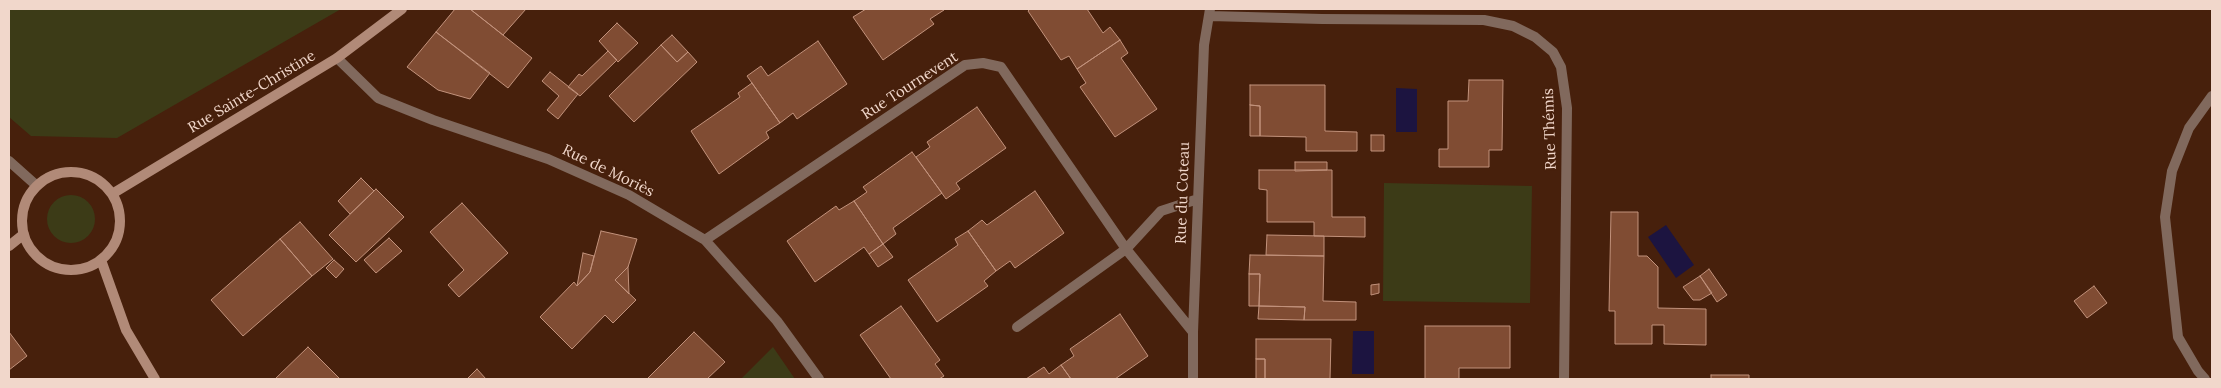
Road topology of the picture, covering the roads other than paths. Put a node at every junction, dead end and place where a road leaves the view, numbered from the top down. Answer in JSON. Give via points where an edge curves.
{"nodes":[{"id":1,"x":402,"y":9,"type":"edge"},
{"id":2,"x":1312,"y":9,"type":"edge"},
{"id":3,"x":1210,"y":13,"type":"edge"},
{"id":4,"x":1322,"y":19,"type":"junction"},
{"id":5,"x":337,"y":58,"type":"junction"},
{"id":6,"x":2212,"y":96,"type":"edge"},
{"id":7,"x":9,"y":161,"type":"edge"},
{"id":8,"x":37,"y":186,"type":"junction"},
{"id":9,"x":112,"y":194,"type":"junction"},
{"id":10,"x":1198,"y":199,"type":"junction"},
{"id":11,"x":24,"y":234,"type":"junction"},
{"id":12,"x":705,"y":240,"type":"junction"},
{"id":13,"x":9,"y":246,"type":"edge"},
{"id":14,"x":1126,"y":250,"type":"junction"},
{"id":15,"x":101,"y":260,"type":"junction"},
{"id":16,"x":1017,"y":327,"type":"dead end"},
{"id":17,"x":1193,"y":332,"type":"junction"},
{"id":18,"x":155,"y":379,"type":"edge"},
{"id":19,"x":819,"y":379,"type":"edge"},
{"id":20,"x":1193,"y":379,"type":"edge"},
{"id":21,"x":1564,"y":379,"type":"edge"},
{"id":22,"x":2205,"y":379,"type":"edge"}],
"edges":[{"from":1,"to":5,"type":"street","name":"Rue Sainte-Christine"},
{"from":2,"to":4,"type":"street"},
{"from":3,"to":4,"type":"street","name":"Rue Thémis"},
{"from":3,"to":10,"type":"street","name":"Rue du Coteau","via":[[1204,45]]},
{"from":4,"to":21,"type":"street","name":"Rue Thémis","via":[[1484,20],[1513,26],[1535,37],[1553,52],[1561,67],[1567,108]]},
{"from":5,"to":9,"type":"street","name":"Rue Sainte-Christine"},
{"from":5,"to":12,"type":"street","name":"Rue de Moriès","via":[[378,98],[548,159],[629,195]]},
{"from":6,"to":22,"type":"street","via":[[2189,128],[2172,171],[2165,217],[2178,337]]},
{"from":7,"to":8,"type":"street"},
{"from":8,"to":9,"type":"street","via":[[48,177],[75,172],[88,174],[102,182]]},
{"from":8,"to":11,"type":"street","via":[[23,209]]},
{"from":9,"to":15,"type":"street","via":[[119,207],[118,236],[112,249]]},
{"from":10,"to":14,"type":"street","via":[[1161,211]]},
{"from":10,"to":17,"type":"street","name":"Rue du Coteau"},
{"from":11,"to":13,"type":"street"},
{"from":11,"to":15,"type":"street","via":[[30,249],[56,268],[79,269]]},
{"from":12,"to":14,"type":"street","name":"Rue Tournevent","via":[[965,65],[983,63],[1001,67]]},
{"from":12,"to":19,"type":"street","name":"Rue de Moriès","via":[[777,321]]},
{"from":14,"to":16,"type":"street"},
{"from":14,"to":17,"type":"street","name":"Rue Tournevent"},
{"from":15,"to":18,"type":"street","via":[[126,330]]},
{"from":17,"to":20,"type":"street","name":"Rue du Coteau"}]}
